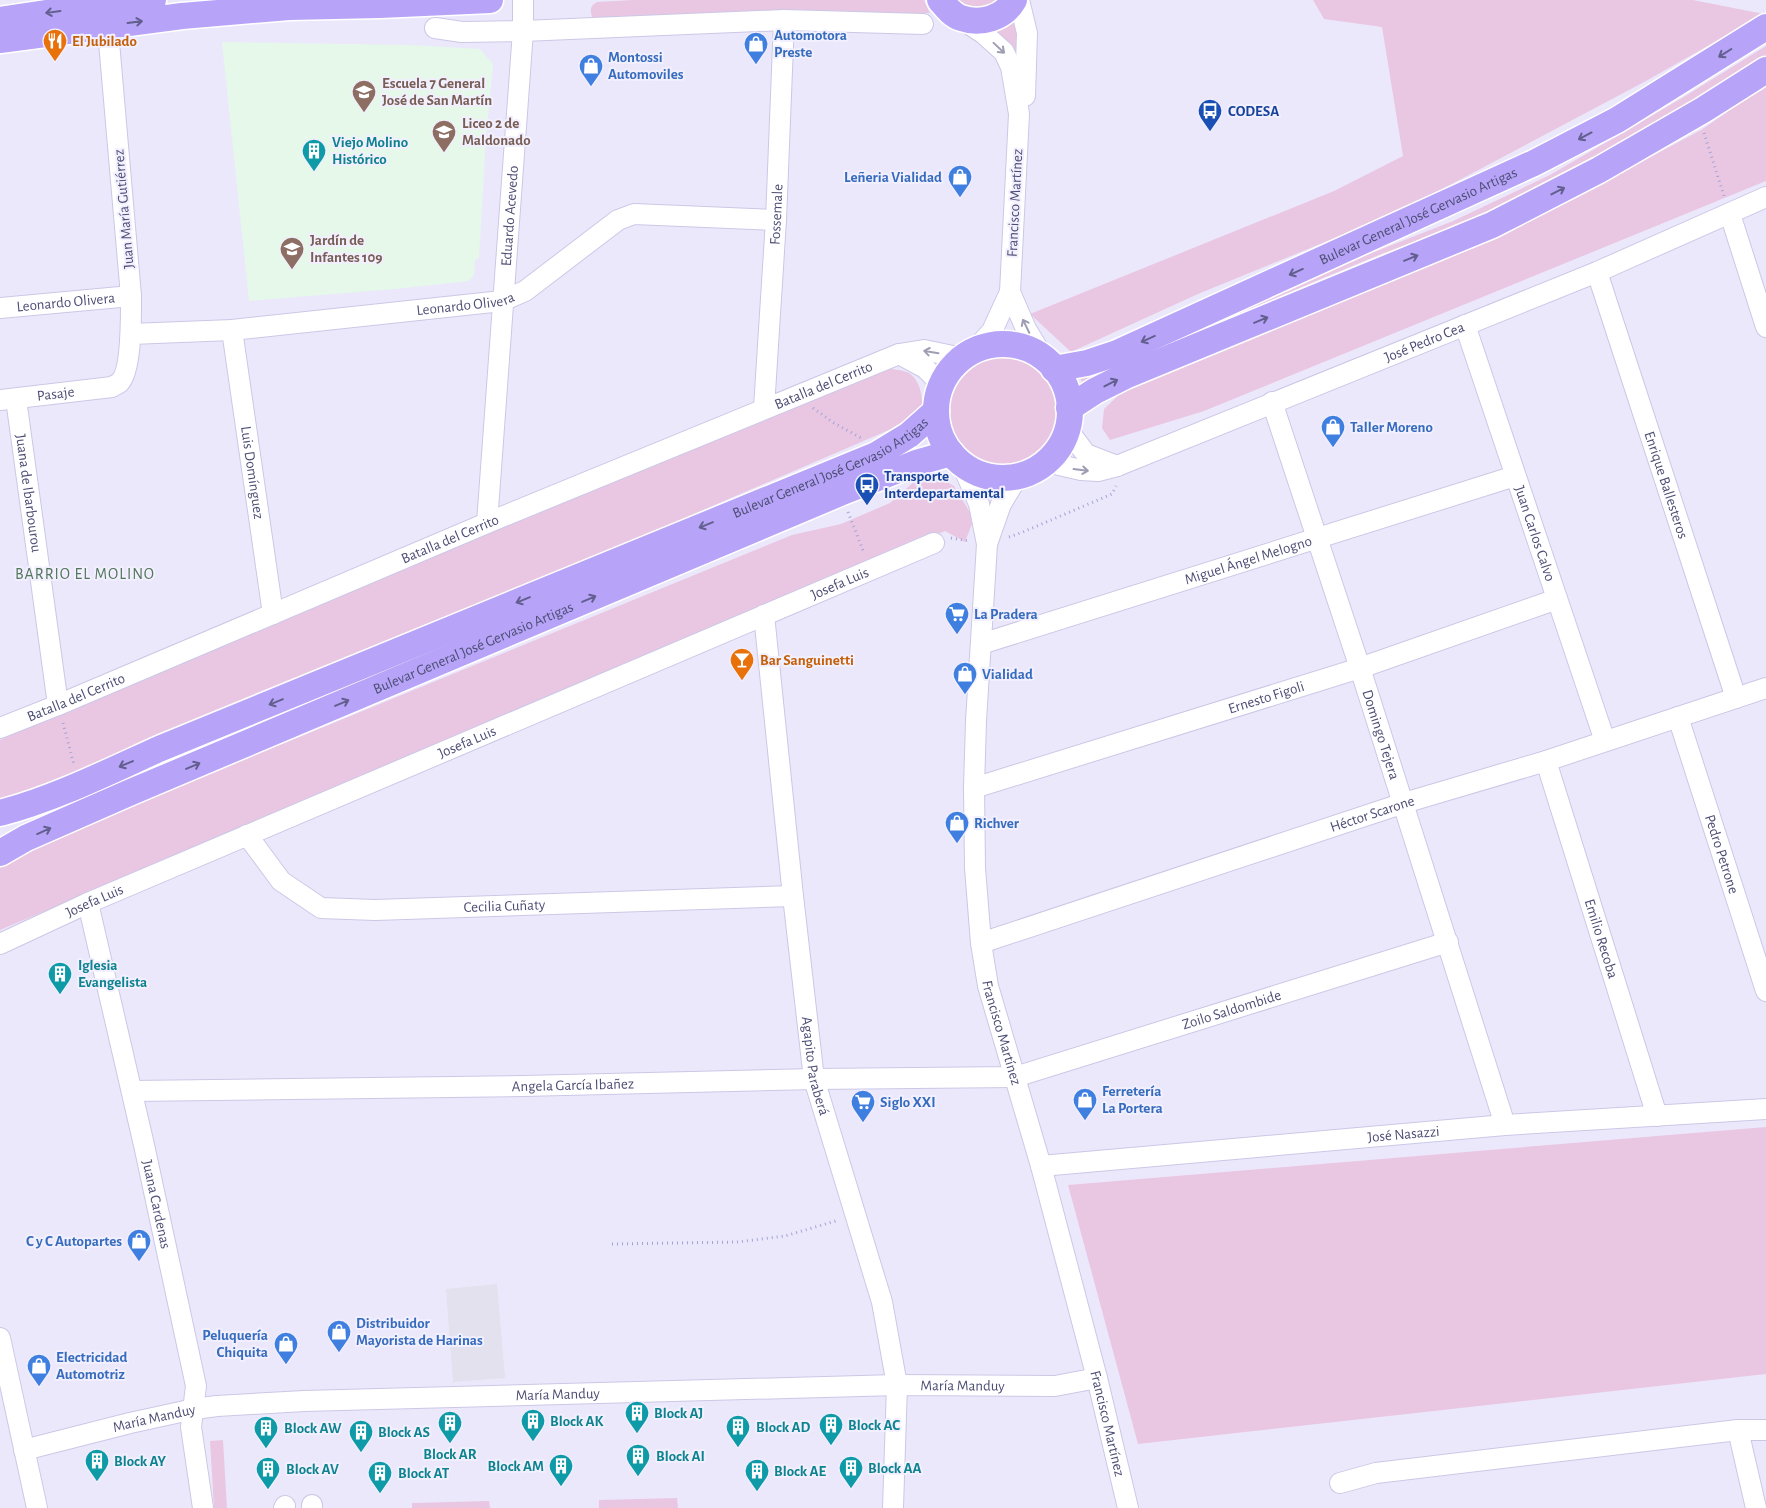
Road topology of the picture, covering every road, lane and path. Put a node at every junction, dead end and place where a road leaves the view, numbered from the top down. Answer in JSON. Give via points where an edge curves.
{"nodes":[{"id":1,"x":153,"y":0,"type":"edge"},
{"id":2,"x":490,"y":0,"type":"edge"},
{"id":3,"x":523,"y":0,"type":"edge"},
{"id":4,"x":940,"y":0,"type":"edge"},
{"id":5,"x":1014,"y":0,"type":"edge"},
{"id":6,"x":1020,"y":0,"type":"edge"},
{"id":7,"x":380,"y":3,"type":"edge"},
{"id":8,"x":95,"y":11,"type":"edge"},
{"id":9,"x":960,"y":18,"type":"junction"},
{"id":10,"x":0,"y":20,"type":"edge"},
{"id":11,"x":784,"y":20,"type":"junction"},
{"id":12,"x":923,"y":24,"type":"dead end"},
{"id":13,"x":1766,"y":27,"type":"edge"},
{"id":14,"x":435,"y":28,"type":"dead end"},
{"id":15,"x":523,"y":31,"type":"junction"},
{"id":16,"x":0,"y":40,"type":"edge"},
{"id":17,"x":1766,"y":70,"type":"edge"},
{"id":18,"x":1698,"y":113,"type":"junction"},
{"id":19,"x":1019,"y":114,"type":"junction"},
{"id":20,"x":1766,"y":197,"type":"edge"},
{"id":21,"x":1730,"y":214,"type":"junction"},
{"id":22,"x":776,"y":220,"type":"junction"},
{"id":23,"x":1597,"y":272,"type":"junction"},
{"id":24,"x":1010,"y":292,"type":"junction"},
{"id":25,"x":131,"y":296,"type":"junction"},
{"id":26,"x":502,"y":301,"type":"junction"},
{"id":27,"x":0,"y":308,"type":"edge"},
{"id":28,"x":1465,"y":325,"type":"junction"},
{"id":29,"x":1766,"y":328,"type":"edge"},
{"id":30,"x":232,"y":330,"type":"junction"},
{"id":31,"x":131,"y":334,"type":"junction"},
{"id":32,"x":899,"y":354,"type":"junction"},
{"id":33,"x":968,"y":354,"type":"junction"},
{"id":34,"x":1049,"y":364,"type":"junction"},
{"id":35,"x":942,"y":384,"type":"junction"},
{"id":36,"x":112,"y":387,"type":"joint"},
{"id":37,"x":798,"y":394,"type":"junction"},
{"id":38,"x":8,"y":399,"type":"edge"},
{"id":39,"x":1272,"y":402,"type":"junction"},
{"id":40,"x":764,"y":408,"type":"junction"},
{"id":41,"x":936,"y":411,"type":"junction"},
{"id":42,"x":1068,"y":419,"type":"junction"},
{"id":43,"x":884,"y":450,"type":"junction"},
{"id":44,"x":956,"y":459,"type":"junction"},
{"id":45,"x":1046,"y":462,"type":"junction"},
{"id":46,"x":1124,"y":464,"type":"junction"},
{"id":47,"x":1018,"y":476,"type":"junction"},
{"id":48,"x":1515,"y":476,"type":"junction"},
{"id":49,"x":840,"y":493,"type":"junction"},
{"id":50,"x":487,"y":524,"type":"junction"},
{"id":51,"x":1318,"y":539,"type":"junction"},
{"id":52,"x":934,"y":543,"type":"joint"},
{"id":53,"x":987,"y":544,"type":"junction"},
{"id":54,"x":871,"y":570,"type":"junction"},
{"id":55,"x":1557,"y":599,"type":"junction"},
{"id":56,"x":272,"y":614,"type":"junction"},
{"id":57,"x":764,"y":615,"type":"junction"},
{"id":58,"x":981,"y":644,"type":"junction"},
{"id":59,"x":1360,"y":668,"type":"junction"},
{"id":60,"x":1766,"y":688,"type":"edge"},
{"id":61,"x":1736,"y":698,"type":"junction"},
{"id":62,"x":58,"y":705,"type":"junction"},
{"id":63,"x":1678,"y":717,"type":"junction"},
{"id":64,"x":0,"y":728,"type":"edge"},
{"id":65,"x":1605,"y":741,"type":"junction"},
{"id":66,"x":1546,"y":761,"type":"junction"},
{"id":67,"x":79,"y":784,"type":"junction"},
{"id":68,"x":974,"y":788,"type":"junction"},
{"id":69,"x":1404,"y":803,"type":"junction"},
{"id":70,"x":0,"y":813,"type":"edge"},
{"id":71,"x":247,"y":835,"type":"junction"},
{"id":72,"x":0,"y":853,"type":"edge"},
{"id":73,"x":793,"y":896,"type":"junction"},
{"id":74,"x":88,"y":902,"type":"junction"},
{"id":75,"x":1448,"y":942,"type":"junction"},
{"id":76,"x":981,"y":943,"type":"junction"},
{"id":77,"x":0,"y":944,"type":"edge"},
{"id":78,"x":1766,"y":991,"type":"edge"},
{"id":79,"x":1015,"y":1076,"type":"junction"},
{"id":80,"x":814,"y":1079,"type":"junction"},
{"id":81,"x":132,"y":1091,"type":"junction"},
{"id":82,"x":1766,"y":1109,"type":"edge"},
{"id":83,"x":1657,"y":1116,"type":"junction"},
{"id":84,"x":1505,"y":1125,"type":"junction"},
{"id":85,"x":1041,"y":1166,"type":"junction"},
{"id":86,"x":855,"y":1215,"type":"junction"},
{"id":87,"x":612,"y":1244,"type":"dead end"},
{"id":88,"x":0,"y":1338,"type":"edge"},
{"id":89,"x":1097,"y":1378,"type":"junction"},
{"id":90,"x":897,"y":1385,"type":"junction"},
{"id":91,"x":194,"y":1409,"type":"junction"},
{"id":92,"x":1738,"y":1430,"type":"junction"},
{"id":93,"x":1766,"y":1430,"type":"edge"},
{"id":94,"x":24,"y":1450,"type":"junction"},
{"id":95,"x":1340,"y":1483,"type":"dead end"},
{"id":96,"x":37,"y":1508,"type":"edge"},
{"id":97,"x":203,"y":1508,"type":"edge"},
{"id":98,"x":893,"y":1508,"type":"edge"},
{"id":99,"x":1128,"y":1508,"type":"edge"},
{"id":100,"x":1756,"y":1508,"type":"edge"}],
"edges":[{"from":1,"to":8,"type":"main road"},
{"from":2,"to":7,"type":"main road"},
{"from":3,"to":15,"type":"street","name":"Eduardo Acevedo"},
{"from":4,"to":9,"type":"main road"},
{"from":5,"to":9,"type":"main road","via":[[1000,15],[988,20]]},
{"from":6,"to":19,"type":"street","name":"Francisco Martínez","via":[[1027,45],[1025,97]]},
{"from":8,"to":7,"type":"main road","one_way":true,"via":[[182,16]]},
{"from":8,"to":10,"type":"main road","one_way":true},
{"from":8,"to":16,"type":"main road"},
{"from":8,"to":25,"type":"street","name":"Juan María Gutiérrez","via":[[109,42]]},
{"from":9,"to":19,"type":"street","name":"Francisco Martínez","one_way":true,"via":[[1004,52],[1011,68]]},
{"from":11,"to":12,"type":"street"},
{"from":11,"to":15,"type":"street"},
{"from":11,"to":22,"type":"street","name":"Fossemale"},
{"from":13,"to":34,"type":"main road","name":"Bulevar General José Gervasio Artigas","one_way":true,"via":[[1617,120],[1534,163],[1117,353],[1087,363]]},
{"from":14,"to":15,"type":"street","via":[[462,32]]},
{"from":15,"to":26,"type":"street","name":"Eduardo Acevedo"},
{"from":17,"to":18,"type":"main road","name":"Bulevar General José Gervasio Artigas"},
{"from":18,"to":21,"type":"path"},
{"from":42,"to":18,"type":"main road","name":"Bulevar General José Gervasio Artigas","one_way":true,"via":[[1095,391],[1125,376],[1492,224],[1600,170]]},
{"from":19,"to":24,"type":"street","name":"Francisco Martínez"},
{"from":20,"to":21,"type":"street","name":"José Pedro Cea"},
{"from":21,"to":23,"type":"street","name":"José Pedro Cea"},
{"from":21,"to":29,"type":"street"},
{"from":22,"to":26,"type":"street","name":"Leonardo Olivera","via":[[634,214],[618,220],[525,291]]},
{"from":22,"to":40,"type":"street","name":"Fossemale"},
{"from":23,"to":28,"type":"street","name":"José Pedro Cea"},
{"from":23,"to":61,"type":"street","name":"Enrique Ballesteros"},
{"from":24,"to":33,"type":"street","name":"Francisco Martínez","via":[[992,331]]},
{"from":34,"to":24,"type":"street","name":"Francisco Martínez","one_way":true,"via":[[1026,329]]},
{"from":25,"to":27,"type":"street","name":"Leonardo Olivera"},
{"from":25,"to":31,"type":"street","name":"Juan María Gutiérrez"},
{"from":26,"to":30,"type":"street","name":"Leonardo Olivera"},
{"from":26,"to":50,"type":"street","name":"Eduardo Acevedo"},
{"from":28,"to":39,"type":"street","name":"José Pedro Cea"},
{"from":28,"to":48,"type":"street","name":"Juan Carlos Calvo"},
{"from":30,"to":31,"type":"street","name":"Leonardo Olivera"},
{"from":30,"to":56,"type":"street","name":"Luis Domínguez"},
{"from":31,"to":36,"type":"street","name":"Juan María Gutiérrez","via":[[126,370],[120,383]]},
{"from":33,"to":32,"type":"street","name":"Batalla del Cerrito","one_way":true,"via":[[924,350]]},
{"from":32,"to":35,"type":"street","via":[[925,368]]},
{"from":32,"to":37,"type":"street","name":"Batalla del Cerrito"},
{"from":33,"to":34,"type":"main road","via":[[1003,344],[1032,351]]},
{"from":33,"to":35,"type":"main road","via":[[950,370]]},
{"from":34,"to":42,"type":"main road","via":[[1067,394]]},
{"from":35,"to":41,"type":"main road"},
{"from":36,"to":38,"type":"street","name":"Pasaje"},
{"from":37,"to":40,"type":"street","name":"Batalla del Cerrito"},
{"from":37,"to":43,"type":"path","via":[[834,423]]},
{"from":38,"to":62,"type":"street","name":"Juana de Ibarbourou"},
{"from":39,"to":46,"type":"street","name":"José Pedro Cea"},
{"from":39,"to":51,"type":"street","name":"Domingo Tejera"},
{"from":40,"to":50,"type":"street","name":"Batalla del Cerrito"},
{"from":41,"to":43,"type":"main road","name":"Bulevar General José Gervasio Artigas","via":[[909,435]]},
{"from":41,"to":44,"type":"main road","via":[[940,434]]},
{"from":42,"to":45,"type":"main road","via":[[1059,447]]},
{"from":42,"to":46,"type":"street","via":[[1086,454]]},
{"from":43,"to":67,"type":"main road","name":"Bulevar General José Gervasio Artigas","one_way":true},
{"from":44,"to":47,"type":"main road","via":[[974,472],[988,476]]},
{"from":44,"to":49,"type":"main road","name":"Bulevar General José Gervasio Artigas","via":[[916,463]]},
{"from":44,"to":53,"type":"street","name":"Francisco Martínez","via":[[979,504]]},
{"from":45,"to":46,"type":"street","name":"José Pedro Cea","one_way":true,"via":[[1098,471]]},
{"from":45,"to":47,"type":"main road"},
{"from":46,"to":53,"type":"path","via":[[1112,494]]},
{"from":47,"to":53,"type":"street","name":"Francisco Martínez","via":[[1002,504]]},
{"from":48,"to":51,"type":"street","name":"Miguel Ángel Melogno"},
{"from":48,"to":55,"type":"street","name":"Juan Carlos Calvo"},
{"from":49,"to":54,"type":"path"},
{"from":72,"to":49,"type":"main road","name":"Bulevar General José Gervasio Artigas","one_way":true,"via":[[26,838],[131,792]]},
{"from":50,"to":56,"type":"street","name":"Batalla del Cerrito"},
{"from":51,"to":58,"type":"street","name":"Miguel Ángel Melogno"},
{"from":51,"to":59,"type":"street","name":"Domingo Tejera"},
{"from":52,"to":53,"type":"path","via":[[947,537]]},
{"from":52,"to":54,"type":"street","name":"Josefa Luis"},
{"from":53,"to":58,"type":"street","name":"Francisco Martínez"},
{"from":54,"to":57,"type":"street","name":"Josefa Luis"},
{"from":55,"to":59,"type":"street","name":"Ernesto Figoli"},
{"from":55,"to":65,"type":"street","name":"Juan Carlos Calvo"},
{"from":56,"to":62,"type":"street","name":"Batalla del Cerrito"},
{"from":57,"to":71,"type":"street","name":"Josefa Luis"},
{"from":57,"to":73,"type":"street","name":"Agapito Paraberá"},
{"from":58,"to":68,"type":"street","name":"Francisco Martínez"},
{"from":59,"to":68,"type":"street","name":"Ernesto Figoli"},
{"from":59,"to":69,"type":"street","name":"Domingo Tejera"},
{"from":60,"to":61,"type":"street","name":"Héctor Scarone"},
{"from":61,"to":63,"type":"street","name":"Héctor Scarone"},
{"from":62,"to":64,"type":"street","name":"Batalla del Cerrito"},
{"from":62,"to":67,"type":"path"},
{"from":63,"to":65,"type":"street","name":"Héctor Scarone"},
{"from":63,"to":78,"type":"street","name":"Pedro Petrone"},
{"from":65,"to":66,"type":"street","name":"Héctor Scarone"},
{"from":66,"to":69,"type":"street","name":"Héctor Scarone"},
{"from":66,"to":83,"type":"street","name":"Emilio Recoba"},
{"from":67,"to":70,"type":"main road","name":"Bulevar General José Gervasio Artigas"},
{"from":68,"to":76,"type":"street","name":"Francisco Martínez","via":[[975,868]]},
{"from":69,"to":75,"type":"street","name":"Domingo Tejera"},
{"from":69,"to":76,"type":"street","name":"Héctor Scarone"},
{"from":71,"to":73,"type":"street","name":"Cecilia Cuñaty","via":[[280,881],[321,908],[385,910]]},
{"from":71,"to":74,"type":"street","name":"Josefa Luis"},
{"from":73,"to":80,"type":"street","name":"Agapito Paraberá"},
{"from":74,"to":77,"type":"street","name":"Josefa Luis"},
{"from":74,"to":81,"type":"street","name":"Juana Cardenas"},
{"from":75,"to":79,"type":"street","name":"Zoilo Saldombide"},
{"from":75,"to":84,"type":"street","name":"Domingo Tejera"},
{"from":76,"to":79,"type":"street","name":"Francisco Martínez","via":[[988,986]]},
{"from":79,"to":80,"type":"street","name":"Angela García Ibañez"},
{"from":79,"to":85,"type":"street","name":"Francisco Martínez"},
{"from":80,"to":81,"type":"street","name":"Angela García Ibañez"},
{"from":80,"to":86,"type":"street","name":"Agapito Paraberá"},
{"from":81,"to":91,"type":"street","name":"Juana Cardenas","via":[[196,1386]]},
{"from":82,"to":83,"type":"street","name":"José Nasazzi"},
{"from":83,"to":84,"type":"street","name":"José Nasazzi"},
{"from":84,"to":85,"type":"street","name":"José Nasazzi"},
{"from":85,"to":89,"type":"street","name":"Francisco Martínez"},
{"from":86,"to":87,"type":"path","via":[[785,1236],[746,1241]]},
{"from":86,"to":90,"type":"street","name":"Agapito Paraberá","via":[[882,1302]]},
{"from":88,"to":94,"type":"street"},
{"from":89,"to":90,"type":"street","name":"María Manduy","via":[[1055,1386]]},
{"from":89,"to":99,"type":"street","name":"Francisco Martínez"},
{"from":90,"to":91,"type":"street","name":"María Manduy","via":[[304,1400]]},
{"from":90,"to":98,"type":"street","name":"Agapito Paraberá"},
{"from":91,"to":94,"type":"street","name":"María Manduy"},
{"from":91,"to":97,"type":"street","name":"Juana Cardenas","via":[[191,1427]]},
{"from":92,"to":93,"type":"street"},
{"from":92,"to":95,"type":"street","via":[[1376,1474]]},
{"from":92,"to":100,"type":"street"},
{"from":94,"to":96,"type":"street"}]}
